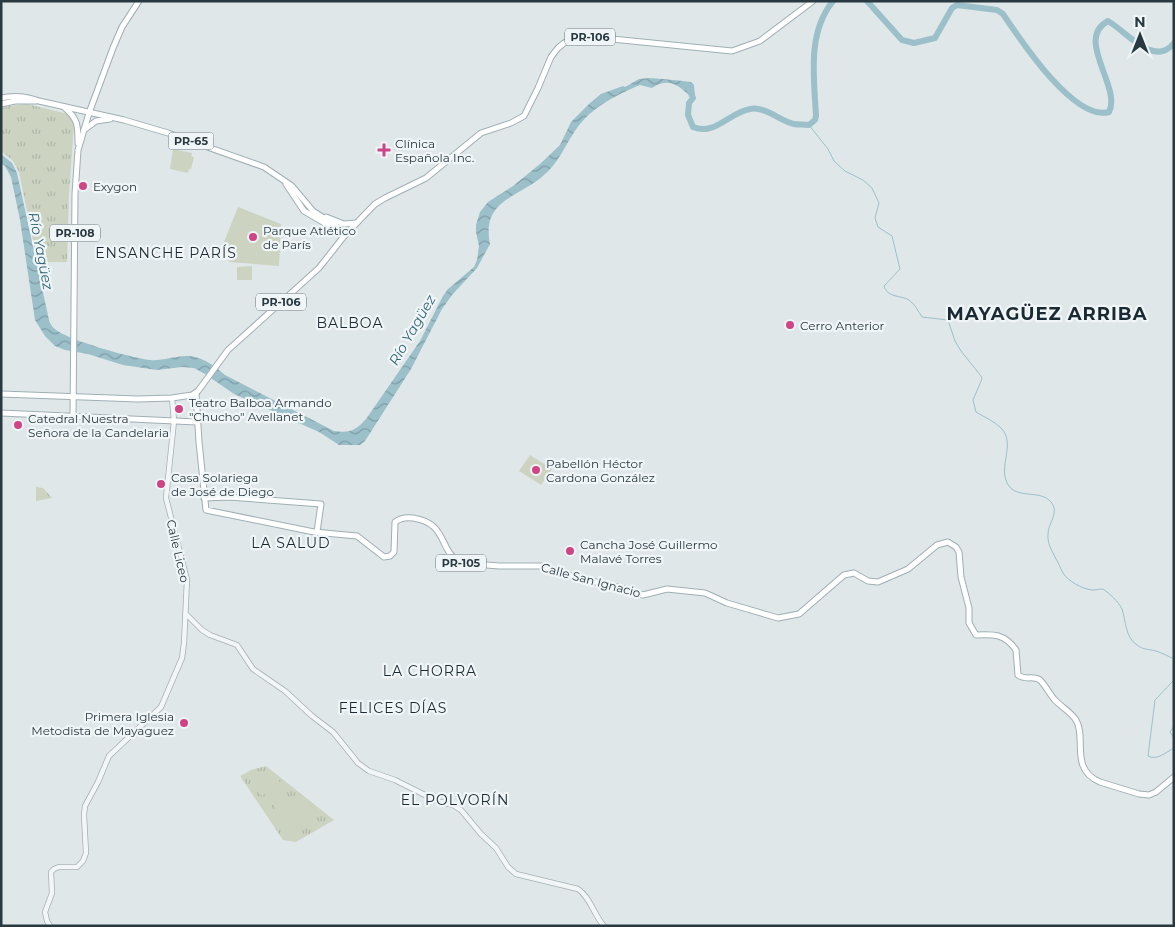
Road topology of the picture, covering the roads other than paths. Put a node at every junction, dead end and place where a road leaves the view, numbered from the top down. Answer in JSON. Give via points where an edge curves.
{"nodes":[{"id":1,"x":140,"y":1,"type":"edge"},
{"id":2,"x":813,"y":1,"type":"edge"},
{"id":3,"x":1,"y":98,"type":"edge"},
{"id":4,"x":39,"y":101,"type":"junction"},
{"id":5,"x":1,"y":104,"type":"edge"},
{"id":6,"x":64,"y":107,"type":"junction"},
{"id":7,"x":89,"y":113,"type":"junction"},
{"id":8,"x":114,"y":118,"type":"junction"},
{"id":9,"x":84,"y":131,"type":"junction"},
{"id":10,"x":78,"y":150,"type":"junction"},
{"id":11,"x":286,"y":184,"type":"junction"},
{"id":12,"x":319,"y":215,"type":"junction"},
{"id":13,"x":312,"y":216,"type":"junction"},
{"id":14,"x":357,"y":223,"type":"junction"},
{"id":15,"x":342,"y":234,"type":"junction"},
{"id":16,"x":340,"y":241,"type":"junction"},
{"id":17,"x":196,"y":393,"type":"junction"},
{"id":18,"x":1,"y":394,"type":"edge"},
{"id":19,"x":74,"y":397,"type":"junction"},
{"id":20,"x":172,"y":398,"type":"junction"},
{"id":21,"x":1,"y":412,"type":"edge"},
{"id":22,"x":73,"y":417,"type":"junction"},
{"id":23,"x":174,"y":421,"type":"junction"},
{"id":24,"x":197,"y":422,"type":"junction"},
{"id":25,"x":204,"y":498,"type":"junction"},
{"id":26,"x":317,"y":532,"type":"junction"},
{"id":27,"x":186,"y":614,"type":"junction"},
{"id":28,"x":1174,"y":777,"type":"edge"},
{"id":29,"x":50,"y":926,"type":"edge"},
{"id":30,"x":604,"y":926,"type":"edge"}],
"edges":[{"from":1,"to":7,"type":"main road","number":"PR-108","via":[[122,27]]},
{"from":2,"to":14,"type":"main road","number":"PR-106","via":[[760,41],[732,51],[602,38],[567,41],[551,57],[524,116],[481,133],[426,178],[375,204]]},
{"from":3,"to":4,"type":"main road","number":"PR-65","via":[[18,96]]},
{"from":4,"to":5,"type":"main road","number":"PR-65"},
{"from":4,"to":6,"type":"main road","number":"PR-65"},
{"from":6,"to":7,"type":"main road","number":"PR-65"},
{"from":6,"to":10,"type":"main road","via":[[77,122]]},
{"from":7,"to":8,"type":"main road","number":"PR-65"},
{"from":7,"to":9,"type":"main road","number":"PR-108"},
{"from":8,"to":9,"type":"main road","via":[[96,122]]},
{"from":8,"to":11,"type":"main road","number":"PR-65","via":[[246,159],[269,170]]},
{"from":9,"to":10,"type":"main road","number":"PR-108"},
{"from":10,"to":19,"type":"main road","number":"PR-108"},
{"from":11,"to":12,"type":"main road","number":"PR-65","via":[[292,186]]},
{"from":11,"to":13,"type":"main road","number":"PR-65"},
{"from":12,"to":14,"type":"main road","via":[[344,224]]},
{"from":12,"to":15,"type":"main road","number":"PR-65","via":[[342,230]]},
{"from":13,"to":15,"type":"main road","number":"PR-65"},
{"from":13,"to":16,"type":"main road"},
{"from":14,"to":15,"type":"main road","number":"PR-106"},
{"from":15,"to":16,"type":"main road","number":"PR-106"},
{"from":16,"to":17,"type":"main road","number":"PR-106","via":[[319,268],[228,350]]},
{"from":17,"to":20,"type":"main road"},
{"from":17,"to":24,"type":"main road"},
{"from":18,"to":19,"type":"main road"},
{"from":19,"to":20,"type":"main road"},
{"from":19,"to":22,"type":"main road","number":"PR-108"},
{"from":20,"to":23,"type":"street","name":"Calle Liceo"},
{"from":21,"to":22,"type":"main road"},
{"from":22,"to":23,"type":"main road"},
{"from":23,"to":24,"type":"main road"},
{"from":23,"to":27,"type":"street","name":"Calle Liceo","via":[[166,498],[187,580]]},
{"from":24,"to":25,"type":"main road"},
{"from":25,"to":26,"type":"main road","name":"Calle San Ignacio","number":"PR-105","via":[[206,510]]},
{"from":25,"to":26,"type":"main road","via":[[321,504]]},
{"from":26,"to":28,"type":"main road","name":"Calle San Ignacio","number":"PR-105","via":[[359,537],[382,556],[388,557],[395,551],[395,522],[410,517],[431,523],[450,553],[462,563],[542,566],[643,595],[662,589],[710,594],[778,618],[799,614],[846,574],[854,573],[876,582],[904,571],[941,543],[951,543],[959,552],[971,629],[976,635],[993,634],[1005,639],[1016,650],[1018,676],[1040,680],[1054,700],[1071,713],[1078,726],[1081,760],[1095,780],[1145,796],[1156,792]]},
{"from":27,"to":29,"type":"street","name":"Calle Liceo","via":[[182,658],[166,700],[144,725],[111,753],[85,806],[86,849],[83,861],[77,867],[59,867],[51,872],[52,893],[45,912]]},
{"from":27,"to":30,"type":"street","via":[[202,630],[237,646],[252,669],[285,691],[333,732],[358,763],[436,801],[456,806],[496,848],[511,870],[524,877],[578,889]]}]}
